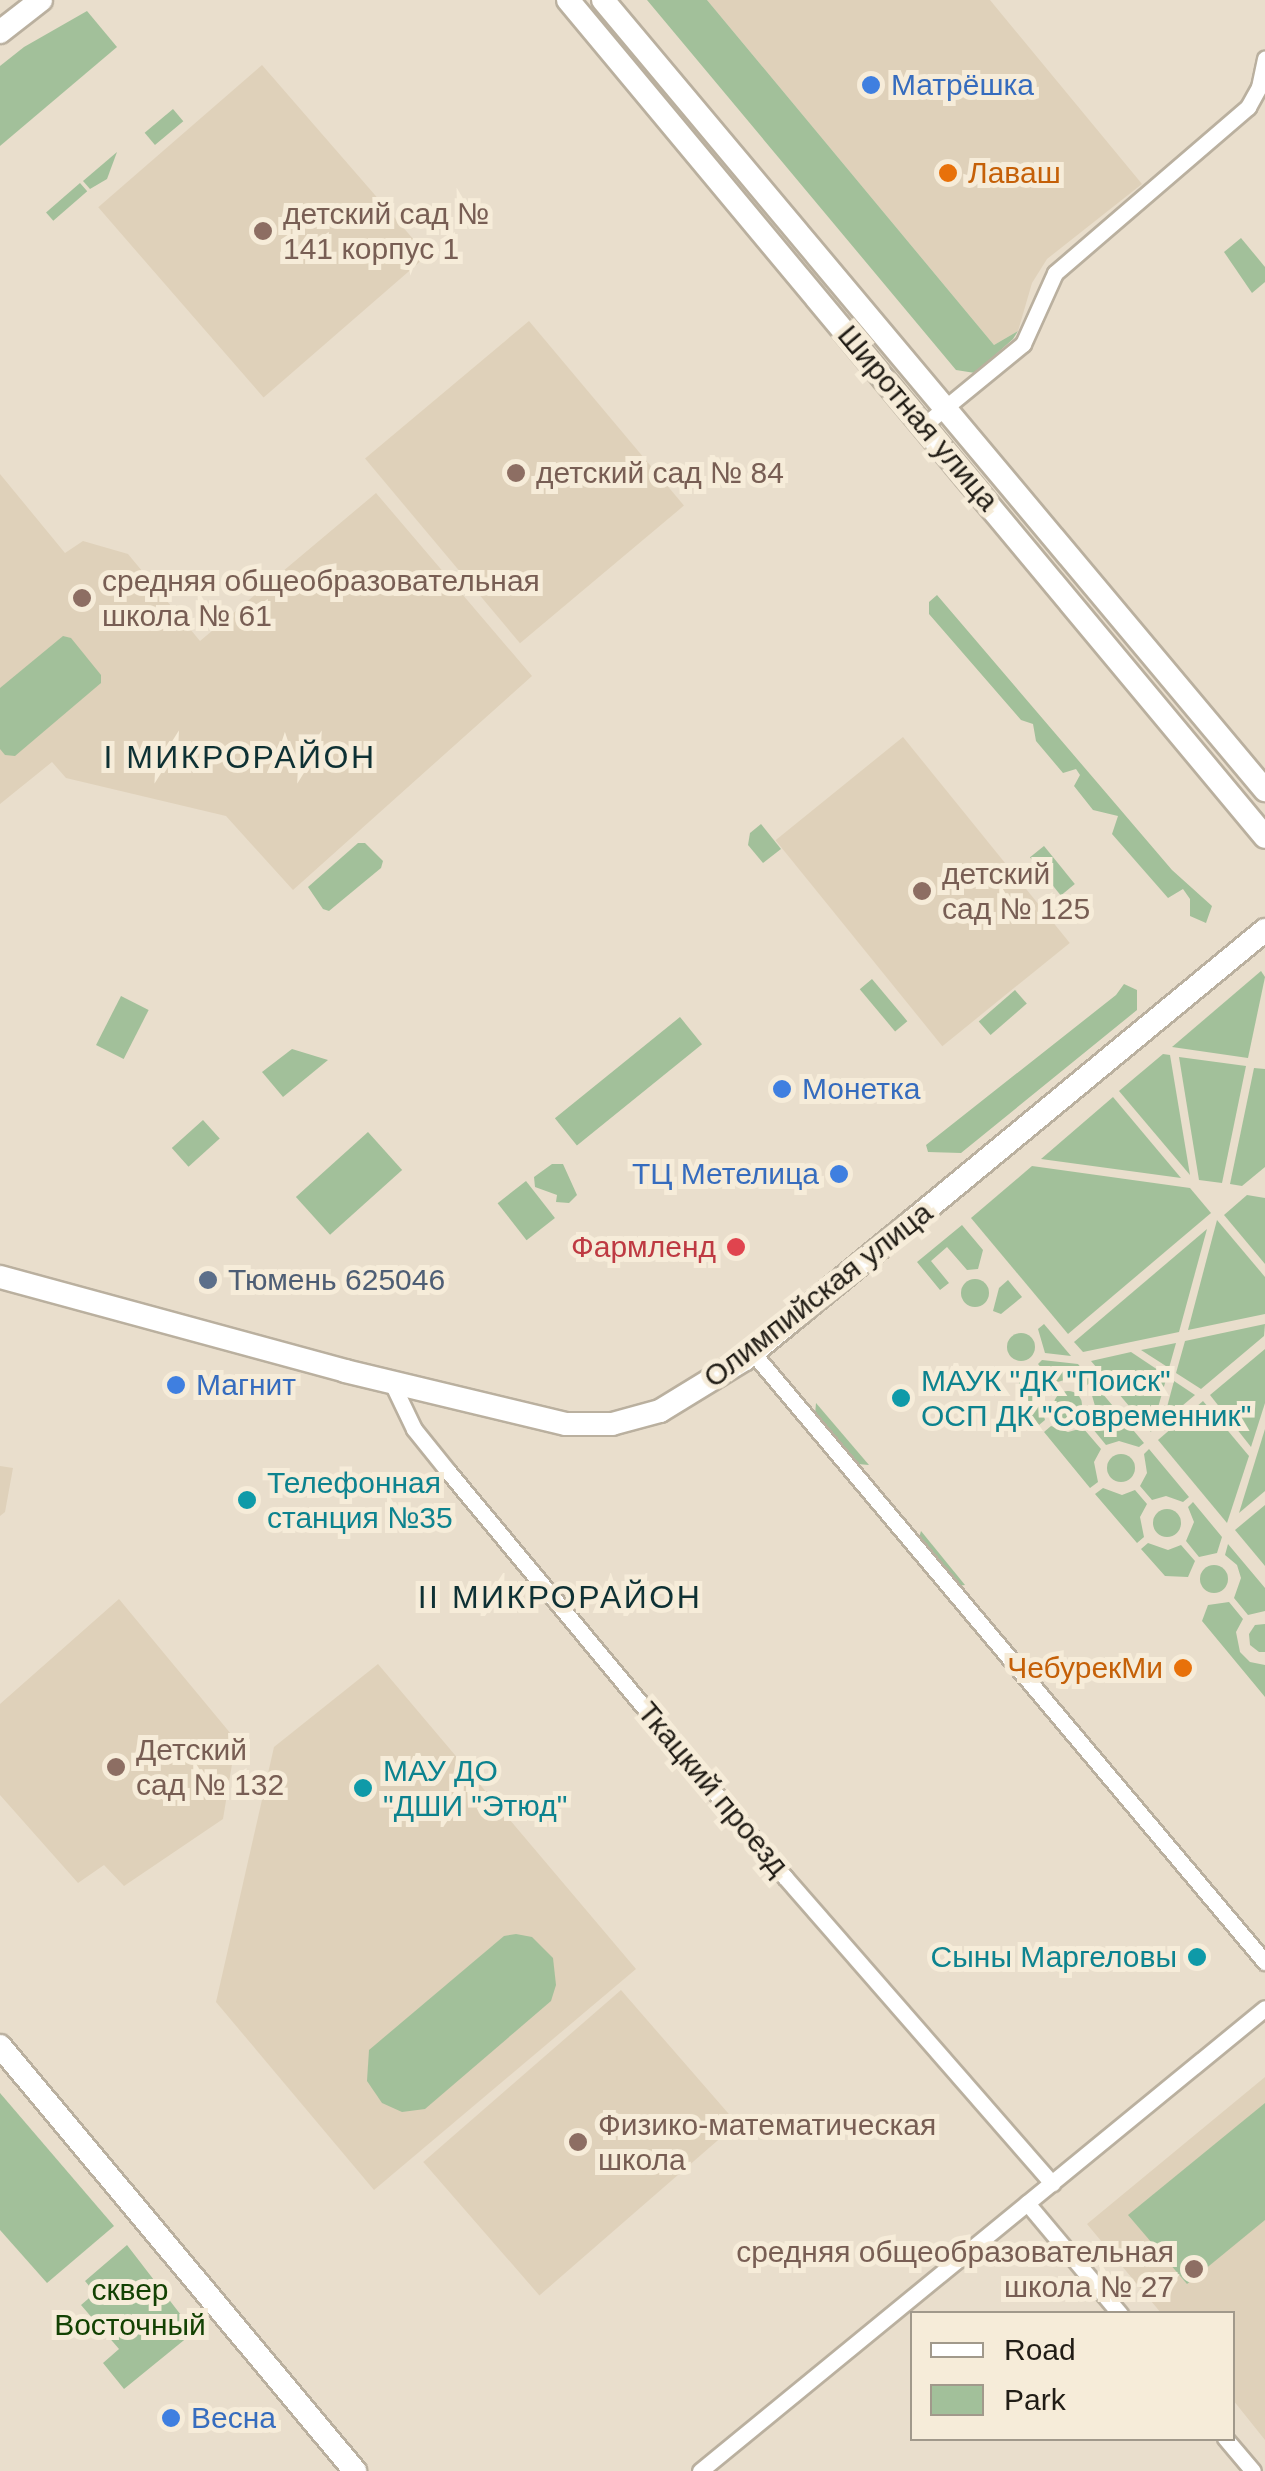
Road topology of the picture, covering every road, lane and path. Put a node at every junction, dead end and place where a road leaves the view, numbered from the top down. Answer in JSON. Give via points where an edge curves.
{"nodes":[{"id":1,"x":40,"y":0,"type":"edge"},
{"id":2,"x":568,"y":0,"type":"edge"},
{"id":3,"x":603,"y":0,"type":"edge"},
{"id":4,"x":0,"y":32,"type":"edge"},
{"id":5,"x":1265,"y":59,"type":"edge"},
{"id":6,"x":946,"y":408,"type":"junction"},
{"id":7,"x":924,"y":425,"type":"junction"},
{"id":8,"x":1265,"y":790,"type":"edge"},
{"id":9,"x":1265,"y":837,"type":"edge"},
{"id":10,"x":1265,"y":930,"type":"edge"},
{"id":11,"x":0,"y":1277,"type":"edge"},
{"id":12,"x":753,"y":1353,"type":"junction"},
{"id":13,"x":392,"y":1383,"type":"junction"},
{"id":14,"x":1265,"y":1962,"type":"edge"},
{"id":15,"x":1265,"y":2008,"type":"edge"},
{"id":16,"x":0,"y":2046,"type":"edge"},
{"id":17,"x":1052,"y":2183,"type":"junction"},
{"id":18,"x":1027,"y":2203,"type":"junction"},
{"id":19,"x":1117,"y":2311,"type":"edge"},
{"id":20,"x":1228,"y":2441,"type":"edge"},
{"id":21,"x":355,"y":2471,"type":"edge"},
{"id":22,"x":700,"y":2471,"type":"edge"},
{"id":23,"x":1253,"y":2471,"type":"edge"}],
"edges":[{"from":1,"to":4,"type":"main road"},
{"from":2,"to":7,"type":"main road","name":"Широтная улица"},
{"from":3,"to":6,"type":"main road","name":"Широтная улица"},
{"from":5,"to":6,"type":"street","via":[[1248,107],[1055,273],[1022,344]]},
{"from":6,"to":7,"type":"street"},
{"from":6,"to":8,"type":"main road","name":"Широтная улица"},
{"from":7,"to":9,"type":"main road","name":"Широтная улица"},
{"from":10,"to":12,"type":"main road","name":"Олимпийская улица"},
{"from":11,"to":13,"type":"main road","name":"Олимпийская улица"},
{"from":12,"to":13,"type":"main road","name":"Олимпийская улица","via":[[660,1412],[612,1424],[566,1424]]},
{"from":12,"to":14,"type":"street"},
{"from":13,"to":17,"type":"street","name":"Ткацкий проезд","via":[[414,1429],[447,1470],[784,1876]]},
{"from":15,"to":17,"type":"street"},
{"from":16,"to":21,"type":"main road"},
{"from":17,"to":18,"type":"street"},
{"from":18,"to":19,"type":"street"},
{"from":18,"to":22,"type":"street"},
{"from":20,"to":23,"type":"street"}]}
